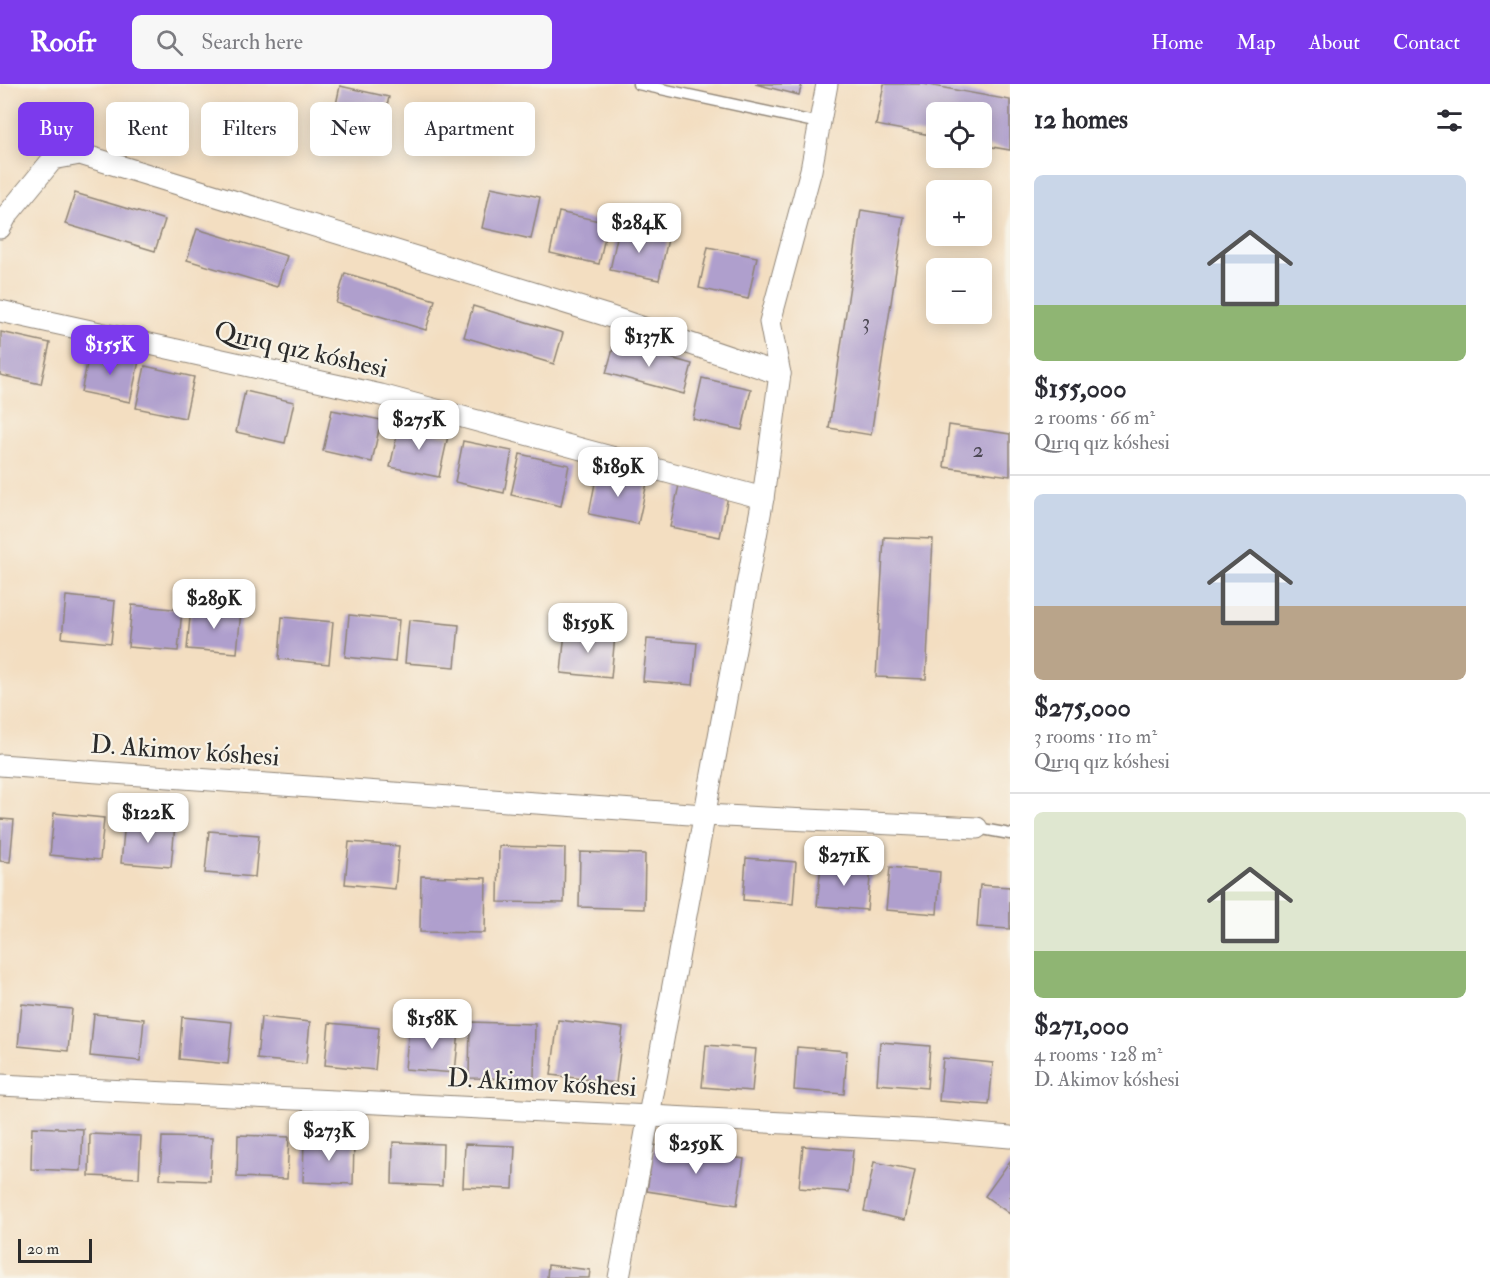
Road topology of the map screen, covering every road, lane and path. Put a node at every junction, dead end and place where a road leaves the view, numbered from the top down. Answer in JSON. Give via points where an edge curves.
{"nodes":[{"id":1,"x":638,"y":84,"type":"edge"},
{"id":2,"x":827,"y":84,"type":"edge"},
{"id":3,"x":819,"y":123,"type":"junction"},
{"id":4,"x":0,"y":228,"type":"edge"},
{"id":5,"x":0,"y":311,"type":"edge"},
{"id":6,"x":780,"y":374,"type":"junction"},
{"id":7,"x":763,"y":498,"type":"junction"},
{"id":8,"x":0,"y":765,"type":"edge"},
{"id":9,"x":704,"y":814,"type":"junction"},
{"id":10,"x":977,"y":828,"type":"joint"},
{"id":11,"x":1010,"y":834,"type":"edge"},
{"id":12,"x":0,"y":1084,"type":"edge"},
{"id":13,"x":650,"y":1116,"type":"junction"},
{"id":14,"x":1010,"y":1137,"type":"edge"},
{"id":15,"x":619,"y":1278,"type":"edge"}],
"edges":[{"from":1,"to":3,"type":"lane"},
{"from":2,"to":3,"type":"street"},
{"from":3,"to":6,"type":"street","via":[[811,170],[770,322]]},
{"from":4,"to":6,"type":"street","via":[[53,159],[80,154],[594,312]]},
{"from":5,"to":7,"type":"street","name":"Qırıq qız kóshesi","via":[[381,395]]},
{"from":6,"to":7,"type":"street"},
{"from":7,"to":9,"type":"street"},
{"from":8,"to":9,"type":"street","name":"D. Akimov kóshesi"},
{"from":9,"to":10,"type":"street","name":"D. Akimov kóshesi"},
{"from":9,"to":13,"type":"street"},
{"from":10,"to":11,"type":"lane"},
{"from":12,"to":13,"type":"street","name":"D. Akimov kóshesi"},
{"from":13,"to":14,"type":"street","name":"D. Akimov kóshesi"},
{"from":13,"to":15,"type":"street"}]}
